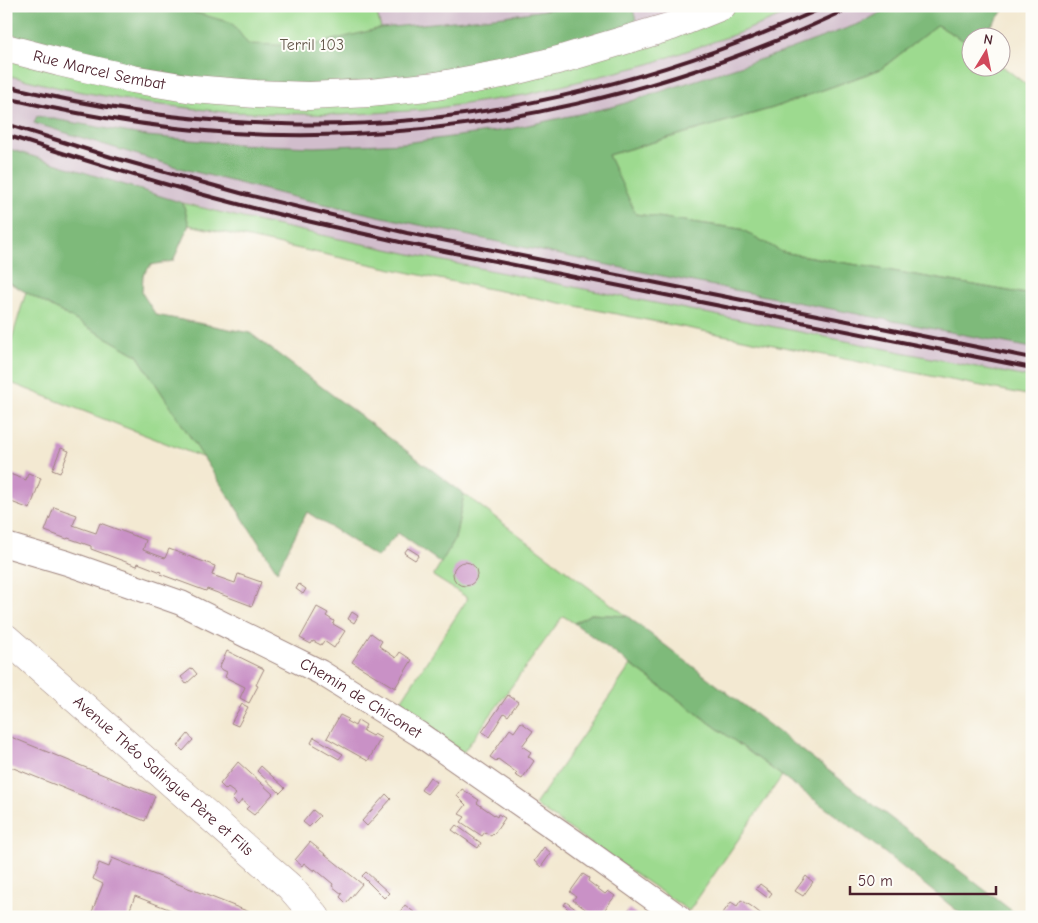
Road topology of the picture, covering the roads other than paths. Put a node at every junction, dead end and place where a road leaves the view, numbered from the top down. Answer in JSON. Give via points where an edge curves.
{"nodes":[{"id":1,"x":722,"y":6,"type":"edge"},
{"id":2,"x":6,"y":48,"type":"edge"},
{"id":3,"x":6,"y":545,"type":"edge"},
{"id":4,"x":6,"y":638,"type":"edge"},
{"id":5,"x":316,"y":917,"type":"edge"},
{"id":6,"x":679,"y":917,"type":"edge"}],
"edges":[{"from":1,"to":2,"type":"street","name":"Rue Marcel Sembat","via":[[672,26],[562,60],[436,86],[370,93],[309,96],[193,89],[132,79]]},
{"from":3,"to":6,"type":"street","name":"Chemin de Chiconet","via":[[181,603],[320,672],[420,734]]},
{"from":4,"to":5,"type":"street","name":"Avenue Théo Salingue Père et Fils","via":[[290,887]]}]}
